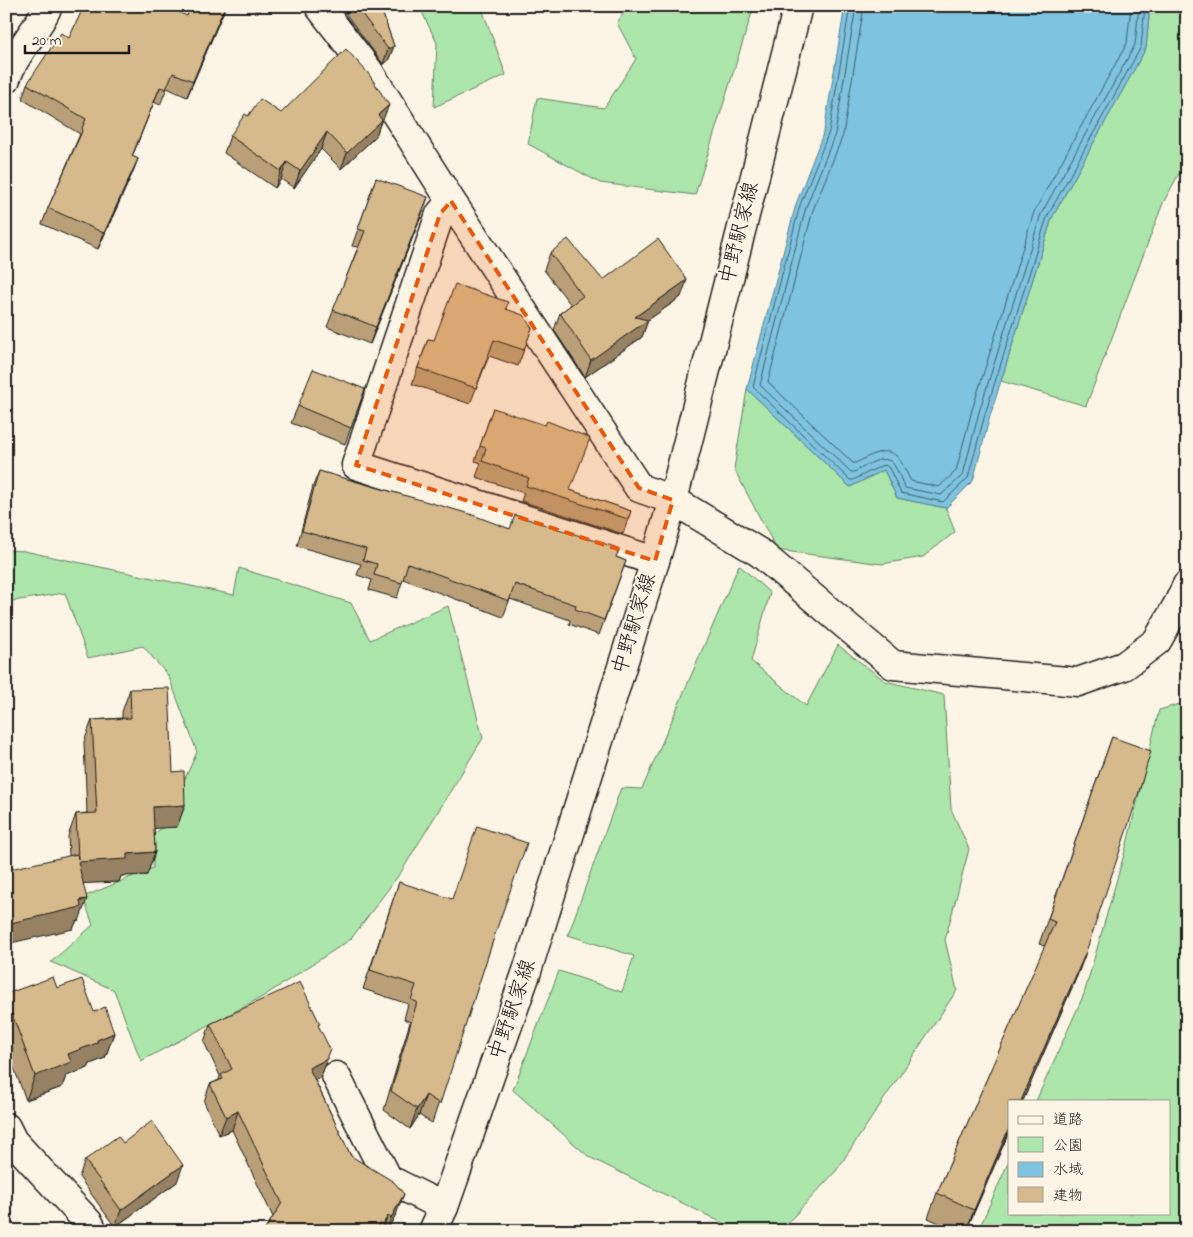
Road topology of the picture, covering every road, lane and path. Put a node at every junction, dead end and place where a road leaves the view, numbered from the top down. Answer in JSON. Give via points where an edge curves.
{"nodes":[{"id":1,"x":48,"y":6,"type":"edge"},
{"id":2,"x":319,"y":6,"type":"edge"},
{"id":3,"x":798,"y":6,"type":"edge"},
{"id":4,"x":6,"y":79,"type":"edge"},
{"id":5,"x":451,"y":200,"type":"junction"},
{"id":6,"x":673,"y":500,"type":"junction"},
{"id":7,"x":655,"y":561,"type":"junction"},
{"id":8,"x":1187,"y":585,"type":"edge"},
{"id":9,"x":336,"y":1076,"type":"dead end"},
{"id":10,"x":6,"y":1127,"type":"edge"},
{"id":11,"x":438,"y":1219,"type":"edge"},
{"id":12,"x":93,"y":1231,"type":"edge"}],
"edges":[{"from":1,"to":4,"type":"street"},
{"from":2,"to":5,"type":"street","via":[[368,70]]},
{"from":3,"to":6,"type":"street","name":"中野駅家線"},
{"from":5,"to":6,"type":"street","via":[[639,488]]},
{"from":5,"to":7,"type":"street","via":[[440,214],[356,465]]},
{"from":6,"to":7,"type":"street","name":"中野駅家線"},
{"from":6,"to":8,"type":"street","via":[[760,553],[893,665],[1078,682],[1124,666],[1157,641]]},
{"from":7,"to":11,"type":"street","name":"中野駅家線","via":[[527,971]]},
{"from":9,"to":11,"type":"street","via":[[388,1180]]},
{"from":10,"to":12,"type":"street","via":[[13,1141]]}]}
